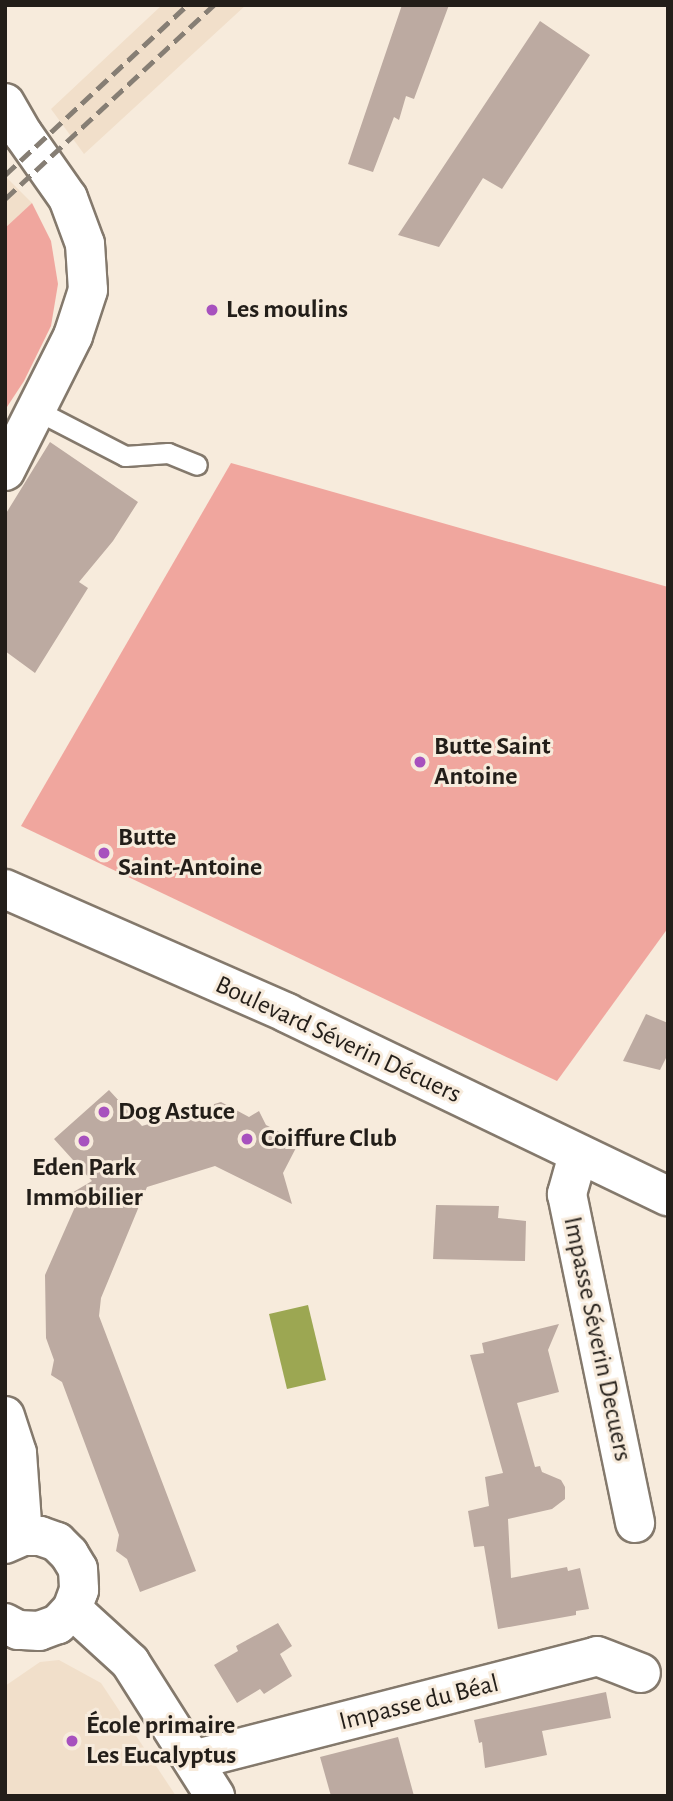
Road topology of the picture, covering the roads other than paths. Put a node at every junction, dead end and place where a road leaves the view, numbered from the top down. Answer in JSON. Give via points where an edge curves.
{"nodes":[{"id":1,"x":6,"y":107,"type":"edge"},
{"id":2,"x":38,"y":411,"type":"junction"},
{"id":3,"x":197,"y":465,"type":"dead end"},
{"id":4,"x":5,"y":471,"type":"edge"},
{"id":5,"x":5,"y":889,"type":"edge"},
{"id":6,"x":578,"y":1155,"type":"junction"},
{"id":7,"x":668,"y":1196,"type":"edge"},
{"id":8,"x":5,"y":1416,"type":"edge"},
{"id":9,"x":635,"y":1523,"type":"dead end"},
{"id":10,"x":14,"y":1540,"type":"edge"},
{"id":11,"x":72,"y":1609,"type":"junction"},
{"id":12,"x":10,"y":1632,"type":"edge"},
{"id":13,"x":641,"y":1673,"type":"dead end"},
{"id":14,"x":193,"y":1760,"type":"junction"},
{"id":15,"x":215,"y":1796,"type":"edge"}],
"edges":[{"from":1,"to":2,"type":"street","via":[[68,198],[85,244],[88,290],[73,336]]},
{"from":2,"to":3,"type":"lane","via":[[125,456],[168,453]]},
{"from":2,"to":4,"type":"street"},
{"from":5,"to":6,"type":"street","name":"Boulevard Séverin Décuers","via":[[287,1013]]},
{"from":6,"to":7,"type":"street","name":"Boulevard Séverin Décuers"},
{"from":6,"to":9,"type":"street","name":"Impasse Séverin Decuers","via":[[566,1194]]},
{"from":8,"to":10,"type":"street","via":[[16,1453]]},
{"from":10,"to":11,"type":"street","via":[[40,1536],[57,1542],[69,1554],[78,1569],[79,1590]]},
{"from":11,"to":12,"type":"street","via":[[58,1624],[39,1631]]},
{"from":11,"to":14,"type":"street","via":[[130,1662]]},
{"from":13,"to":14,"type":"street","name":"Impasse du Béal","via":[[597,1656]]},
{"from":14,"to":15,"type":"street"}]}
